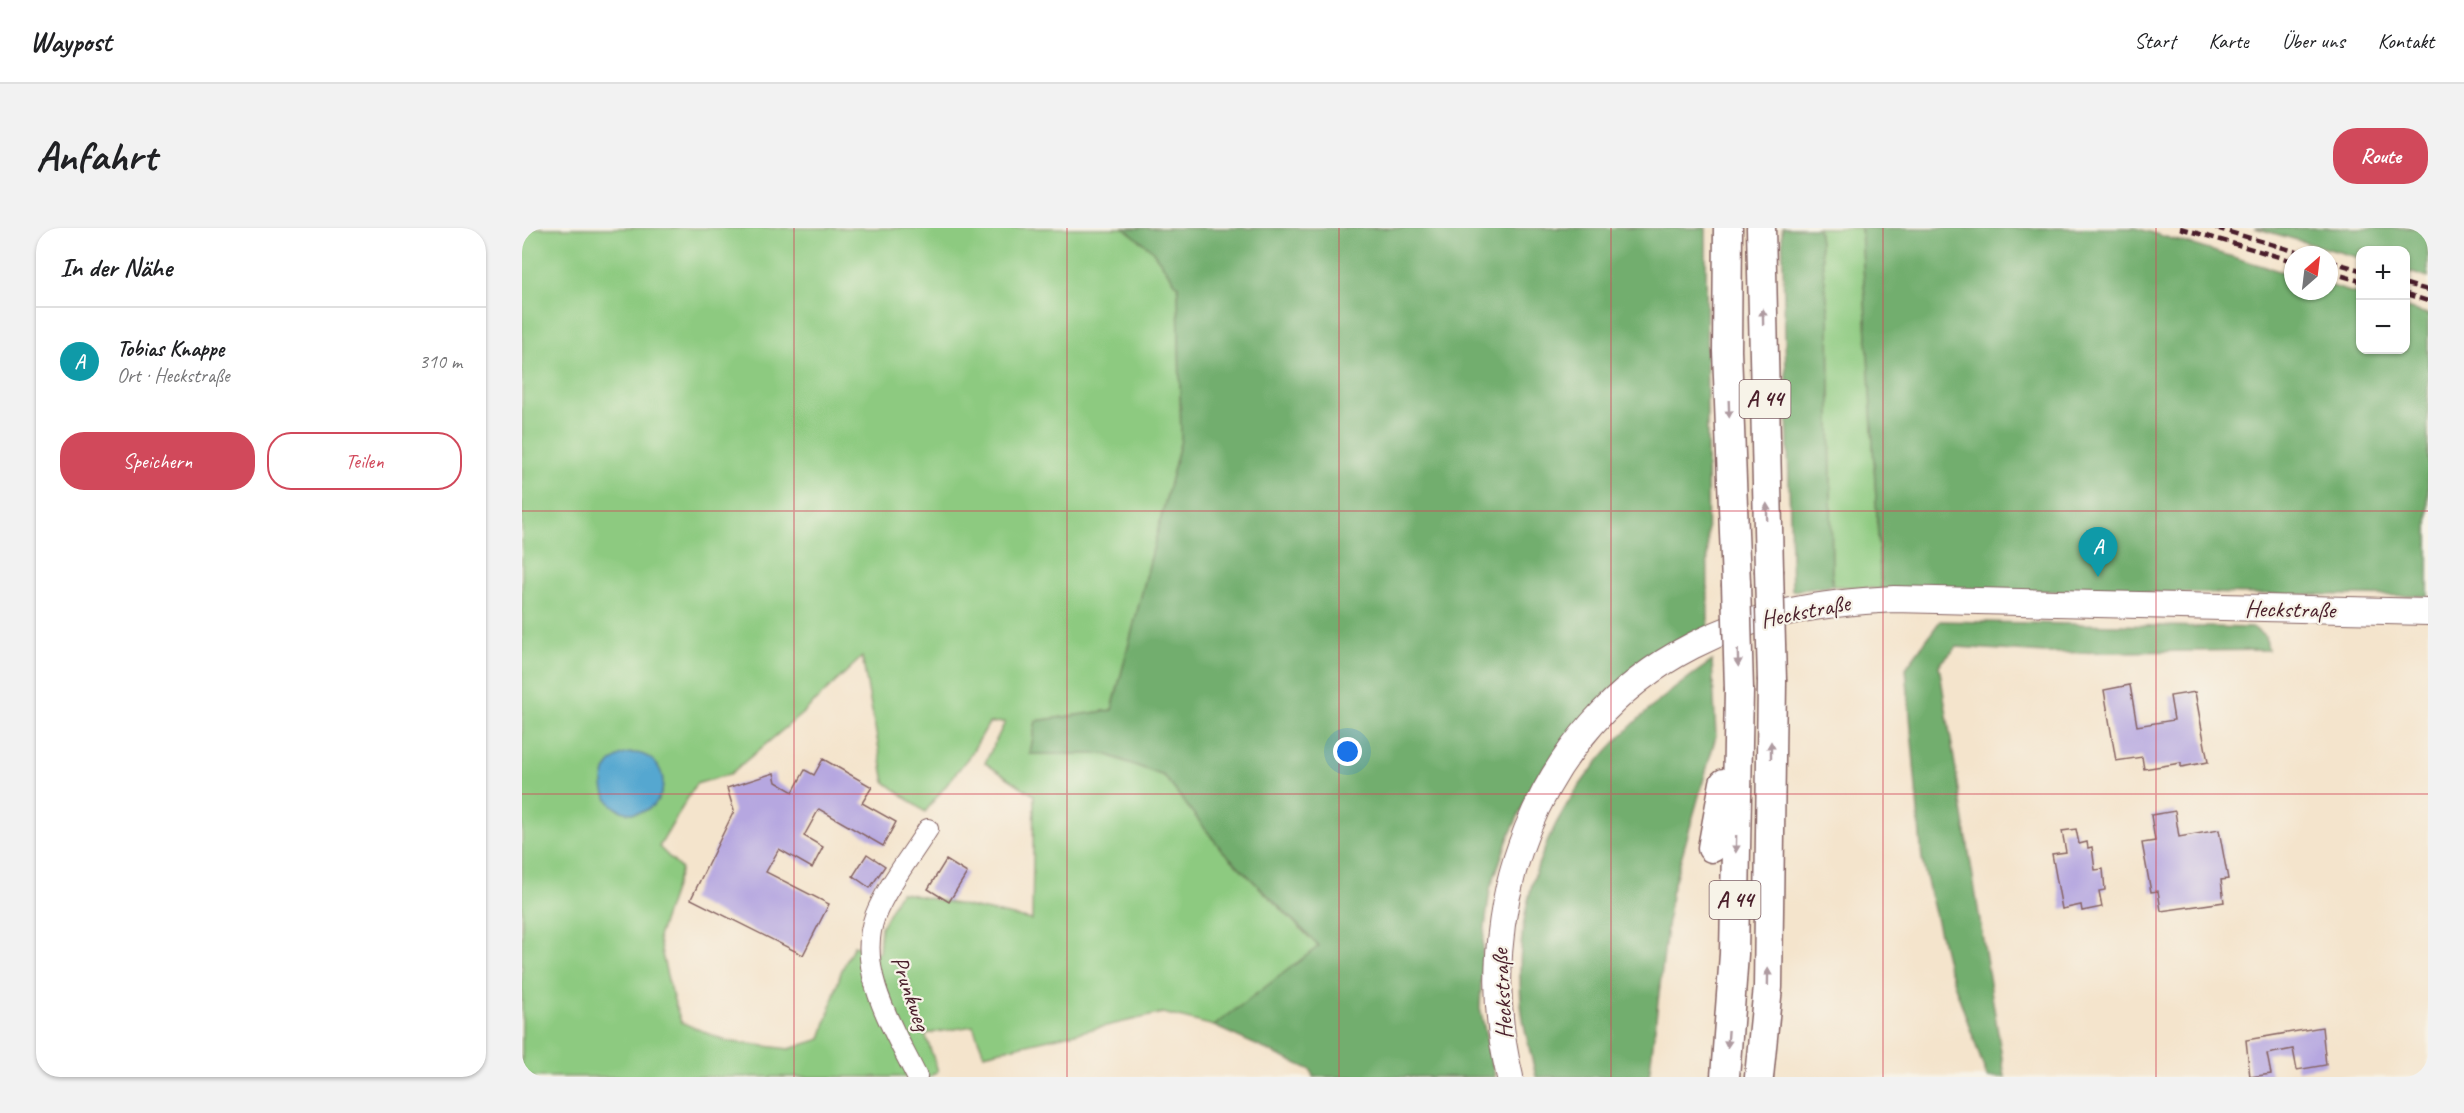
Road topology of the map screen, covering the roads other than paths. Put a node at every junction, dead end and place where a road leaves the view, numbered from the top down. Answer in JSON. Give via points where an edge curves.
{"nodes":[{"id":1,"x":1728,"y":228,"type":"edge"},
{"id":2,"x":1761,"y":228,"type":"edge"},
{"id":3,"x":2428,"y":612,"type":"edge"},
{"id":4,"x":1739,"y":723,"type":"junction"},
{"id":5,"x":928,"y":829,"type":"dead end"},
{"id":6,"x":1712,"y":848,"type":"dead end"},
{"id":7,"x":917,"y":1077,"type":"edge"},
{"id":8,"x":1510,"y":1077,"type":"edge"},
{"id":9,"x":1725,"y":1077,"type":"edge"},
{"id":10,"x":1759,"y":1077,"type":"edge"}],
"edges":[{"from":1,"to":4,"type":"highway","number":"A 44","one_way":true,"bridge":true,"via":[[1727,351]]},
{"from":10,"to":2,"type":"highway","number":"A 44","one_way":true,"bridge":true,"via":[[1768,987],[1772,681]]},
{"from":3,"to":8,"type":"main road","name":"Heckstraße","via":[[1894,599],[1831,602],[1787,610],[1693,645],[1660,664],[1582,735],[1545,789],[1524,836],[1498,941],[1497,1001]]},
{"from":4,"to":6,"type":"highway"},
{"from":4,"to":9,"type":"highway","number":"A 44","one_way":true,"via":[[1734,954]]},
{"from":5,"to":7,"type":"street","name":"Prunkweg","via":[[875,915],[870,939],[871,968],[884,1010]]}]}
